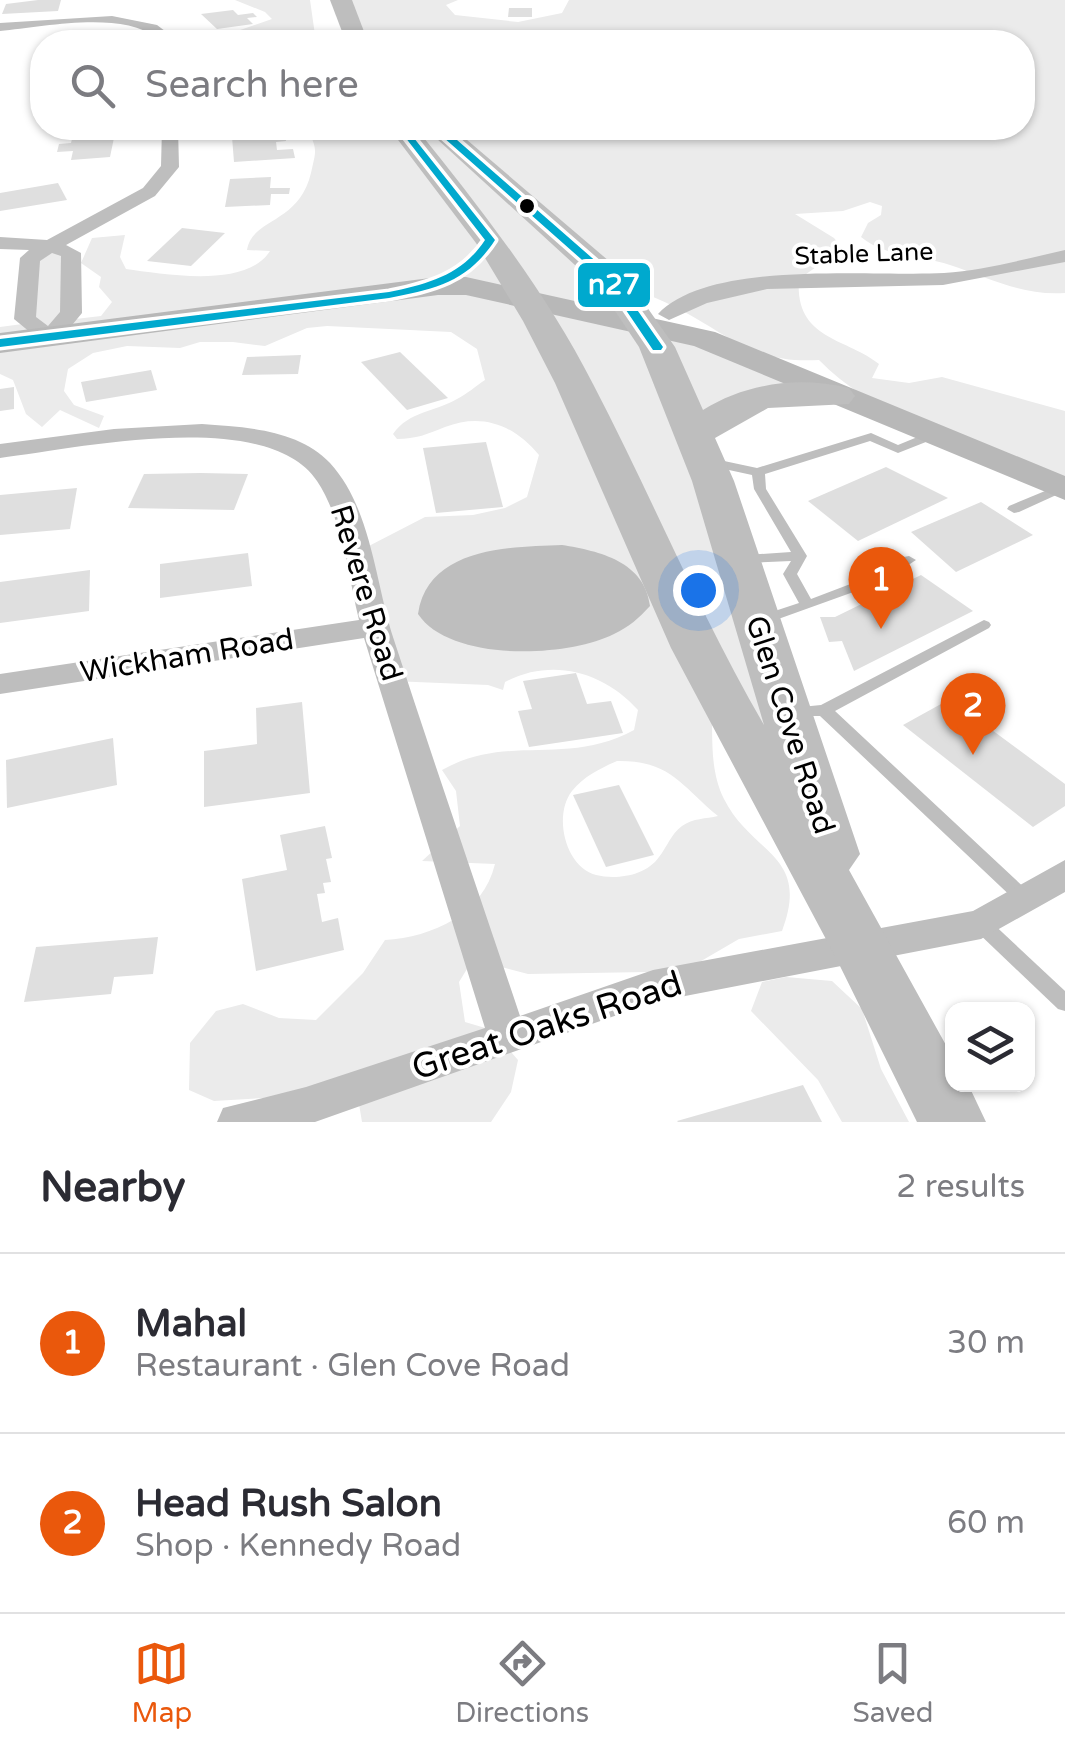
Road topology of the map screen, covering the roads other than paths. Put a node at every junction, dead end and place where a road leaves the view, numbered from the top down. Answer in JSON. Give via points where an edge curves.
{"nodes":[{"id":1,"x":341,"y":0,"type":"edge"},
{"id":2,"x":0,"y":27,"type":"edge"},
{"id":3,"x":159,"y":30,"type":"edge"},
{"id":4,"x":353,"y":30,"type":"edge"},
{"id":5,"x":171,"y":140,"type":"edge"},
{"id":6,"x":411,"y":140,"type":"edge"},
{"id":7,"x":452,"y":140,"type":"edge"},
{"id":8,"x":490,"y":240,"type":"junction"},
{"id":9,"x":0,"y":243,"type":"edge"},
{"id":10,"x":50,"y":246,"type":"junction"},
{"id":11,"x":1065,"y":256,"type":"edge"},
{"id":12,"x":426,"y":287,"type":"junction"},
{"id":13,"x":389,"y":295,"type":"junction"},
{"id":14,"x":531,"y":309,"type":"junction"},
{"id":15,"x":655,"y":328,"type":"junction"},
{"id":16,"x":50,"y":337,"type":"junction"},
{"id":17,"x":0,"y":343,"type":"edge"},
{"id":18,"x":790,"y":375,"type":"junction"},
{"id":19,"x":836,"y":396,"type":"junction"},
{"id":20,"x":932,"y":435,"type":"junction"},
{"id":21,"x":699,"y":448,"type":"junction"},
{"id":22,"x":0,"y":451,"type":"edge"},
{"id":23,"x":758,"y":472,"type":"junction"},
{"id":24,"x":1064,"y":488,"type":"edge"},
{"id":25,"x":1014,"y":509,"type":"dead end"},
{"id":26,"x":800,"y":556,"type":"junction"},
{"id":27,"x":737,"y":559,"type":"junction"},
{"id":28,"x":909,"y":560,"type":"dead end"},
{"id":29,"x":807,"y":605,"type":"junction"},
{"id":30,"x":757,"y":621,"type":"junction"},
{"id":31,"x":984,"y":625,"type":"dead end"},
{"id":32,"x":375,"y":627,"type":"junction"},
{"id":33,"x":0,"y":684,"type":"edge"},
{"id":34,"x":805,"y":711,"type":"junction"},
{"id":35,"x":1065,"y":874,"type":"edge"},
{"id":36,"x":1026,"y":899,"type":"junction"},
{"id":37,"x":981,"y":924,"type":"junction"},
{"id":38,"x":860,"y":946,"type":"junction"},
{"id":39,"x":1065,"y":1003,"type":"edge"},
{"id":40,"x":507,"y":1036,"type":"junction"},
{"id":41,"x":303,"y":1114,"type":"edge"},
{"id":42,"x":238,"y":1122,"type":"edge"},
{"id":43,"x":952,"y":1122,"type":"edge"}],
"edges":[{"from":1,"to":4,"type":"main road"},
{"from":2,"to":3,"type":"street","via":[[138,21]]},
{"from":5,"to":10,"type":"street","via":[[163,179]]},
{"from":6,"to":8,"type":"main road","name":"Glen Cove Road"},
{"from":7,"to":15,"type":"main road","name":"Glen Cove Road","via":[[611,280]]},
{"from":8,"to":12,"type":"street","via":[[476,264]]},
{"from":8,"to":14,"type":"main road","name":"Glen Cove Road"},
{"from":9,"to":10,"type":"street"},
{"from":10,"to":16,"type":"street","via":[[71,253],[71,314]]},
{"from":10,"to":16,"type":"street","via":[[30,258],[25,318]]},
{"from":11,"to":15,"type":"street","name":"Stable Lane","via":[[949,278],[722,289],[688,301]]},
{"from":12,"to":13,"type":"street"},
{"from":12,"to":14,"type":"street","via":[[458,286]]},
{"from":13,"to":14,"type":"street"},
{"from":13,"to":16,"type":"street"},
{"from":14,"to":15,"type":"street"},
{"from":14,"to":38,"type":"main road","name":"Glen Cove Road","via":[[574,383],[695,648]]},
{"from":15,"to":18,"type":"street"},
{"from":15,"to":18,"type":"street","via":[[704,339]]},
{"from":15,"to":21,"type":"main road","name":"Glen Cove Road"},
{"from":16,"to":17,"type":"street"},
{"from":18,"to":19,"type":"street"},
{"from":19,"to":20,"type":"street"},
{"from":19,"to":21,"type":"main road","via":[[756,397],[736,404]]},
{"from":20,"to":23,"type":"lane","via":[[898,449],[871,437]]},
{"from":20,"to":24,"type":"street"},
{"from":21,"to":23,"type":"lane"},
{"from":21,"to":27,"type":"main road","name":"Glen Cove Road"},
{"from":22,"to":32,"type":"street","name":"Revere Road","via":[[175,432],[280,443],[330,478]]},
{"from":23,"to":26,"type":"lane","via":[[760,489]]},
{"from":24,"to":25,"type":"lane"},
{"from":26,"to":27,"type":"lane"},
{"from":26,"to":29,"type":"lane","via":[[790,574]]},
{"from":27,"to":30,"type":"main road","name":"Glen Cove Road"},
{"from":28,"to":29,"type":"lane"},
{"from":29,"to":30,"type":"lane"},
{"from":30,"to":34,"type":"main road","name":"Glen Cove Road"},
{"from":31,"to":34,"type":"lane"},
{"from":32,"to":33,"type":"street","name":"Wickham Road"},
{"from":32,"to":40,"type":"street","name":"Revere Road"},
{"from":34,"to":36,"type":"lane"},
{"from":34,"to":38,"type":"main road","name":"Glen Cove Road"},
{"from":35,"to":36,"type":"street","name":"Great Oaks Road"},
{"from":36,"to":37,"type":"street","name":"Great Oaks Road"},
{"from":37,"to":38,"type":"street","name":"Great Oaks Road"},
{"from":37,"to":39,"type":"lane"},
{"from":38,"to":40,"type":"street","name":"Great Oaks Road","via":[[653,986]]},
{"from":38,"to":43,"type":"main road","name":"Glen Cove Road"},
{"from":40,"to":41,"type":"street","name":"Great Oaks Road"},
{"from":41,"to":42,"type":"street","name":"Great Oaks Road"}]}
